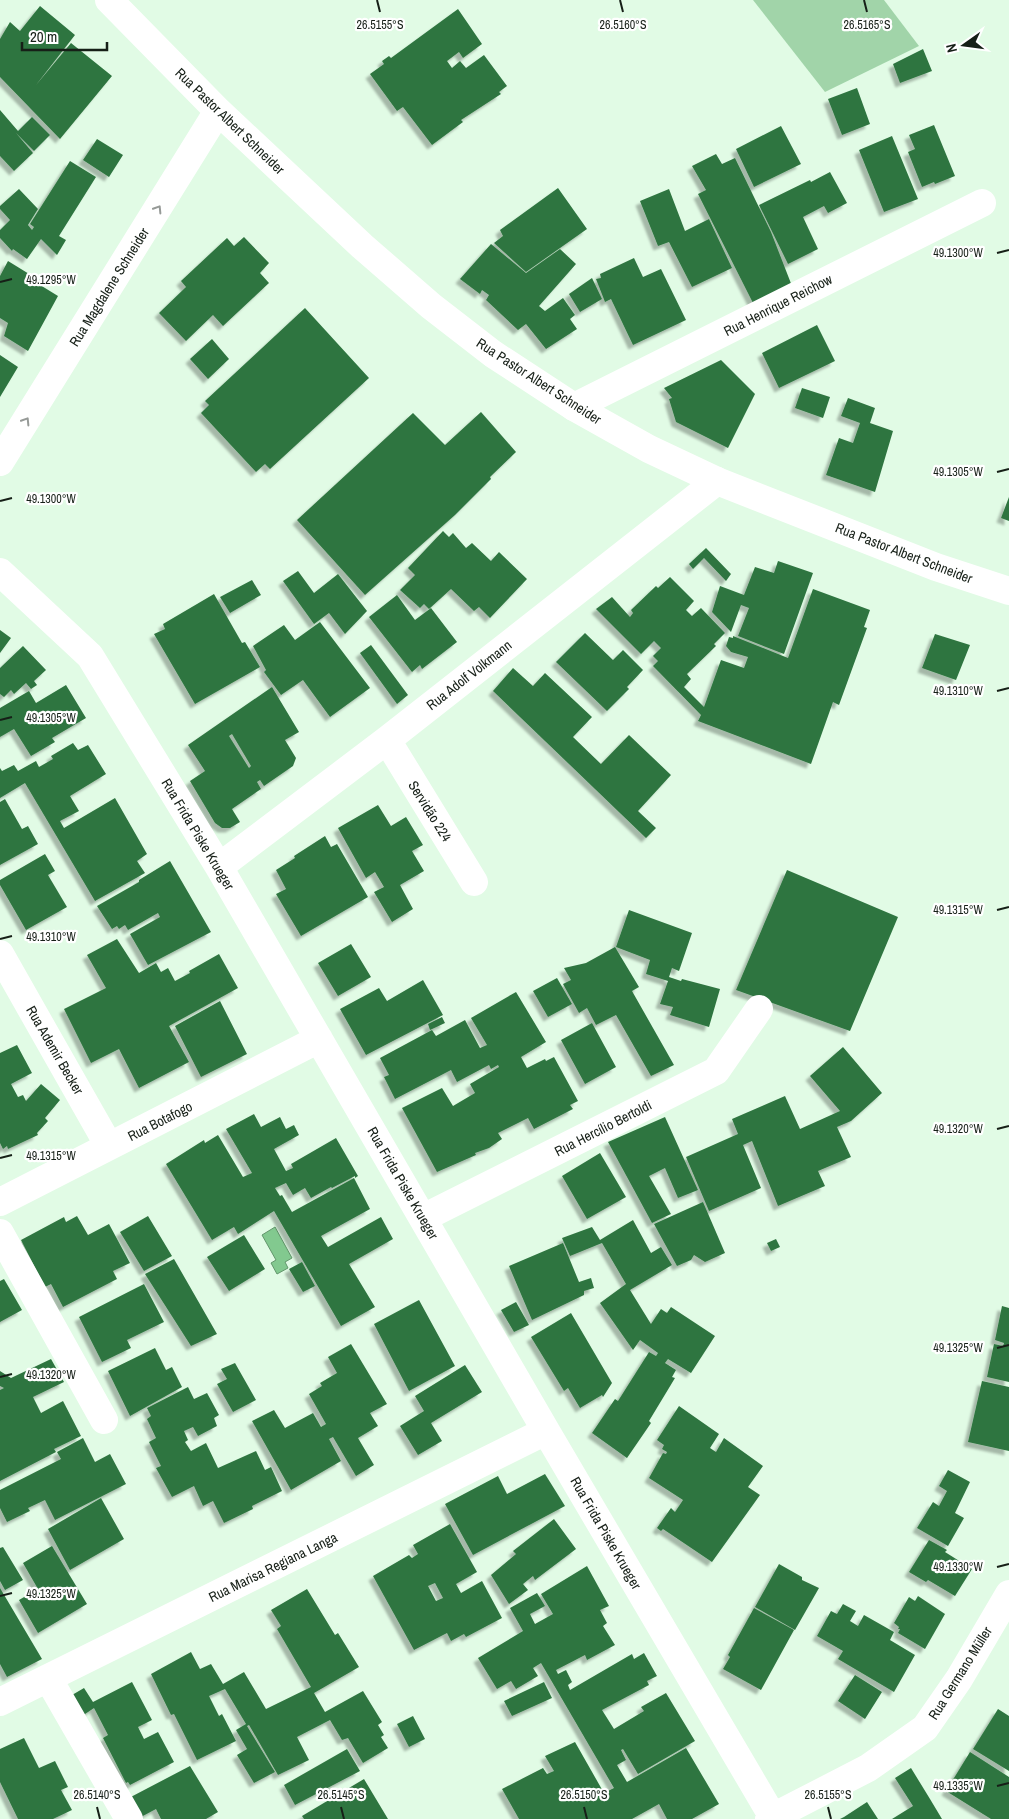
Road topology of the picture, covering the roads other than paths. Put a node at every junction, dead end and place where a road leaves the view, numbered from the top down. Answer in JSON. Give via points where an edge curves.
{"nodes":[{"id":1,"x":109,"y":0,"type":"edge"},
{"id":2,"x":218,"y":111,"type":"junction"},
{"id":3,"x":982,"y":203,"type":"dead end"},
{"id":4,"x":574,"y":407,"type":"junction"},
{"id":5,"x":0,"y":462,"type":"edge"},
{"id":6,"x":718,"y":481,"type":"junction"},
{"id":7,"x":0,"y":572,"type":"edge"},
{"id":8,"x":1009,"y":591,"type":"edge"},
{"id":9,"x":387,"y":740,"type":"junction"},
{"id":10,"x":219,"y":867,"type":"junction"},
{"id":11,"x":474,"y":882,"type":"dead end"},
{"id":12,"x":0,"y":954,"type":"edge"},
{"id":13,"x":759,"y":1010,"type":"dead end"},
{"id":14,"x":319,"y":1039,"type":"junction"},
{"id":15,"x":109,"y":1146,"type":"junction"},
{"id":16,"x":0,"y":1202,"type":"edge"},
{"id":17,"x":423,"y":1218,"type":"junction"},
{"id":18,"x":0,"y":1233,"type":"edge"},
{"id":19,"x":104,"y":1420,"type":"dead end"},
{"id":20,"x":546,"y":1431,"type":"junction"},
{"id":21,"x":1009,"y":1594,"type":"edge"},
{"id":22,"x":48,"y":1678,"type":"junction"},
{"id":23,"x":0,"y":1702,"type":"edge"},
{"id":24,"x":772,"y":1818,"type":"edge"},
{"id":25,"x":129,"y":1819,"type":"edge"}],
"edges":[{"from":1,"to":2,"type":"street","name":"Rua Pastor Albert Schneider"},
{"from":2,"to":4,"type":"street","name":"Rua Pastor Albert Schneider","via":[[431,306],[492,354]]},
{"from":5,"to":2,"type":"street","name":"Rua Magdalene Schneider","one_way":true},
{"from":3,"to":4,"type":"street","name":"Rua Henrique Reichow"},
{"from":4,"to":6,"type":"street","name":"Rua Pastor Albert Schneider","via":[[649,449]]},
{"from":6,"to":8,"type":"street","name":"Rua Pastor Albert Schneider","via":[[936,567]]},
{"from":6,"to":9,"type":"street","name":"Rua Adolf Volkmann"},
{"from":7,"to":10,"type":"street","name":"Rua Frida Piske Krueger","via":[[90,656]]},
{"from":9,"to":10,"type":"street","name":"Rua Adolf Volkmann"},
{"from":9,"to":11,"type":"street","name":"Servidão 224"},
{"from":10,"to":14,"type":"street","name":"Rua Frida Piske Krueger"},
{"from":12,"to":15,"type":"street","name":"Rua Ademir Becker"},
{"from":13,"to":17,"type":"street","name":"Rua Hercílio Bertoldi","via":[[716,1071]]},
{"from":14,"to":15,"type":"street","name":"Rua Botafogo"},
{"from":14,"to":17,"type":"street","name":"Rua Frida Piske Krueger"},
{"from":15,"to":16,"type":"street","name":"Rua Botafogo"},
{"from":17,"to":20,"type":"street","name":"Rua Frida Piske Krueger"},
{"from":18,"to":19,"type":"street"},
{"from":20,"to":22,"type":"street","name":"Rua Marisa Regiana Langa"},
{"from":20,"to":24,"type":"street","name":"Rua Frida Piske Krueger"},
{"from":21,"to":24,"type":"street","name":"Rua Germano Müller","via":[[959,1679],[925,1728],[868,1768]]},
{"from":22,"to":23,"type":"street","name":"Rua Marisa Regiana Langa"},
{"from":22,"to":25,"type":"street"}]}
